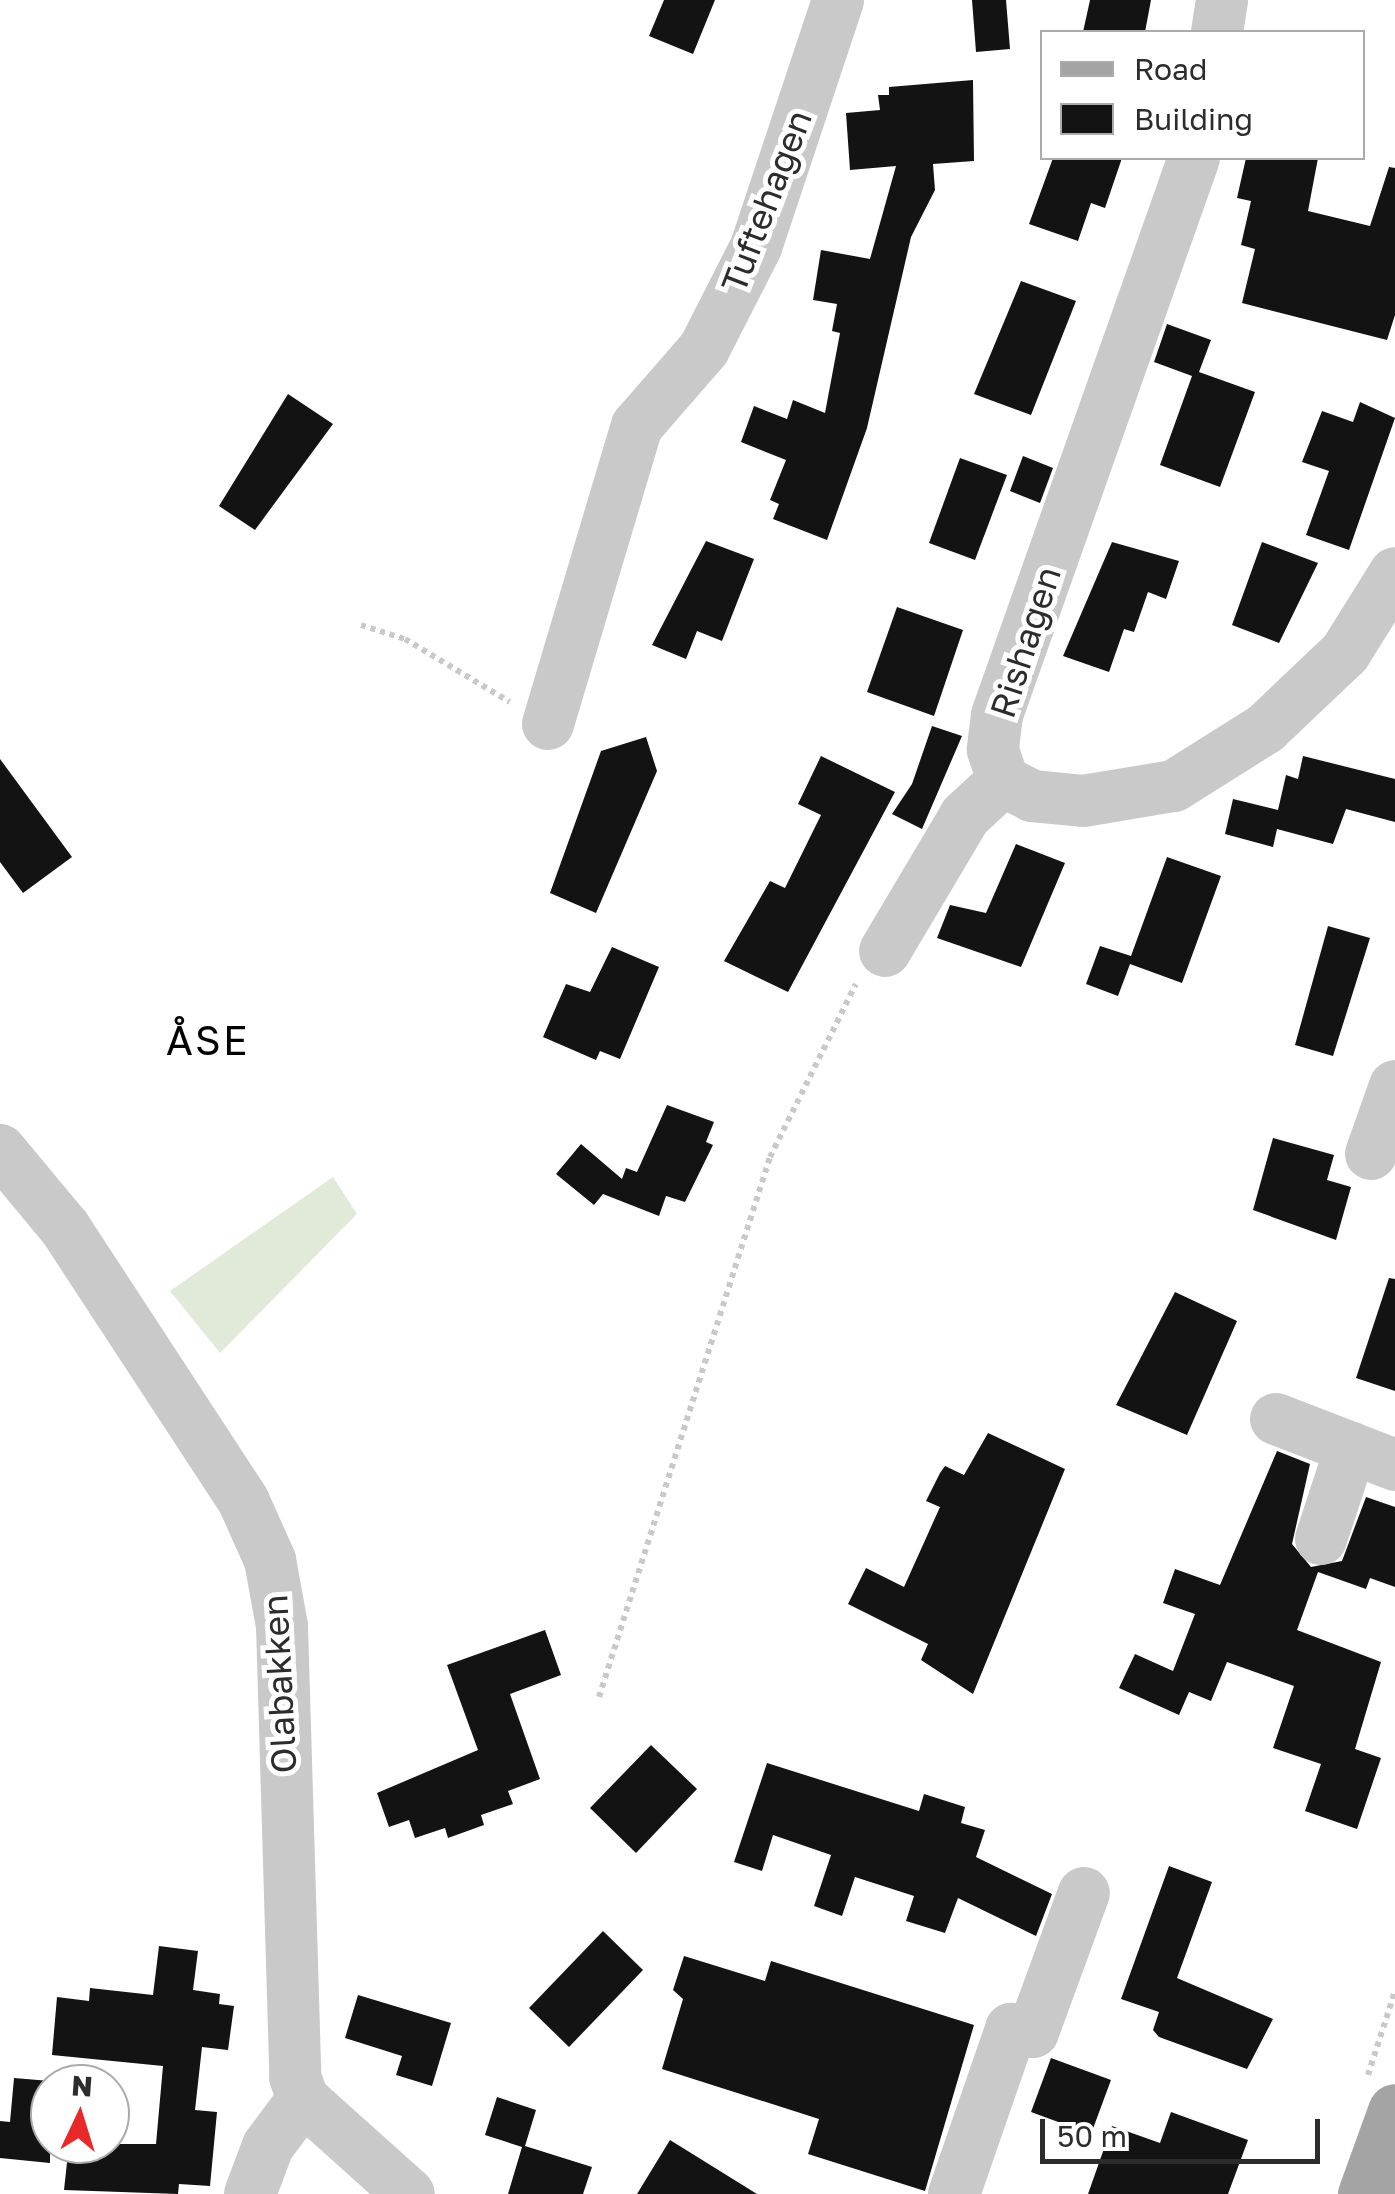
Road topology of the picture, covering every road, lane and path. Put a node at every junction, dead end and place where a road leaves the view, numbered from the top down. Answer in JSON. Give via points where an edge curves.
{"nodes":[{"id":1,"x":838,"y":0,"type":"edge"},
{"id":2,"x":1222,"y":0,"type":"edge"},
{"id":3,"x":1217,"y":30,"type":"edge"},
{"id":4,"x":1193,"y":160,"type":"edge"},
{"id":5,"x":1395,"y":573,"type":"edge"},
{"id":6,"x":361,"y":625,"type":"dead end"},
{"id":7,"x":548,"y":724,"type":"joint"},
{"id":8,"x":1003,"y":781,"type":"junction"},
{"id":9,"x":885,"y":951,"type":"joint"},
{"id":10,"x":1395,"y":1086,"type":"edge"},
{"id":11,"x":0,"y":1150,"type":"edge"},
{"id":12,"x":1371,"y":1154,"type":"dead end"},
{"id":13,"x":1276,"y":1418,"type":"dead end"},
{"id":14,"x":1373,"y":1456,"type":"edge"},
{"id":15,"x":1321,"y":1540,"type":"dead end"},
{"id":16,"x":599,"y":1696,"type":"dead end"},
{"id":17,"x":1084,"y":1892,"type":"dead end"},
{"id":18,"x":304,"y":2099,"type":"junction"},
{"id":19,"x":1395,"y":2110,"type":"edge"},
{"id":20,"x":1395,"y":2187,"type":"edge"},
{"id":21,"x":250,"y":2194,"type":"edge"},
{"id":22,"x":409,"y":2194,"type":"edge"},
{"id":23,"x":954,"y":2194,"type":"edge"},
{"id":24,"x":1366,"y":2194,"type":"edge"},
{"id":25,"x":1392,"y":2194,"type":"edge"}],
"edges":[{"from":1,"to":7,"type":"street","name":"Tuftehagen","via":[[756,247],[704,349],[637,426]]},
{"from":2,"to":3,"type":"street"},
{"from":4,"to":8,"type":"street","name":"Rishagen","via":[[997,714],[993,750]]},
{"from":5,"to":8,"type":"street","via":[[1345,654],[1266,728],[1174,786],[1083,801],[1032,796]]},
{"from":6,"to":7,"type":"path","via":[[405,640]]},
{"from":8,"to":9,"type":"street","via":[[965,816]]},
{"from":9,"to":16,"type":"path","via":[[860,977],[770,1158]]},
{"from":10,"to":12,"type":"street"},
{"from":11,"to":18,"type":"street","name":"Olabakken","via":[[65,1228],[244,1502],[270,1560],[282,1626],[287,1982]]},
{"from":13,"to":14,"type":"street"},
{"from":14,"to":15,"type":"street"},
{"from":17,"to":23,"type":"street","via":[[1032,2032],[1012,2029]]},
{"from":18,"to":21,"type":"street","via":[[268,2146]]},
{"from":18,"to":22,"type":"street"},
{"from":19,"to":24,"type":"main road"},
{"from":20,"to":25,"type":"main road"}]}
